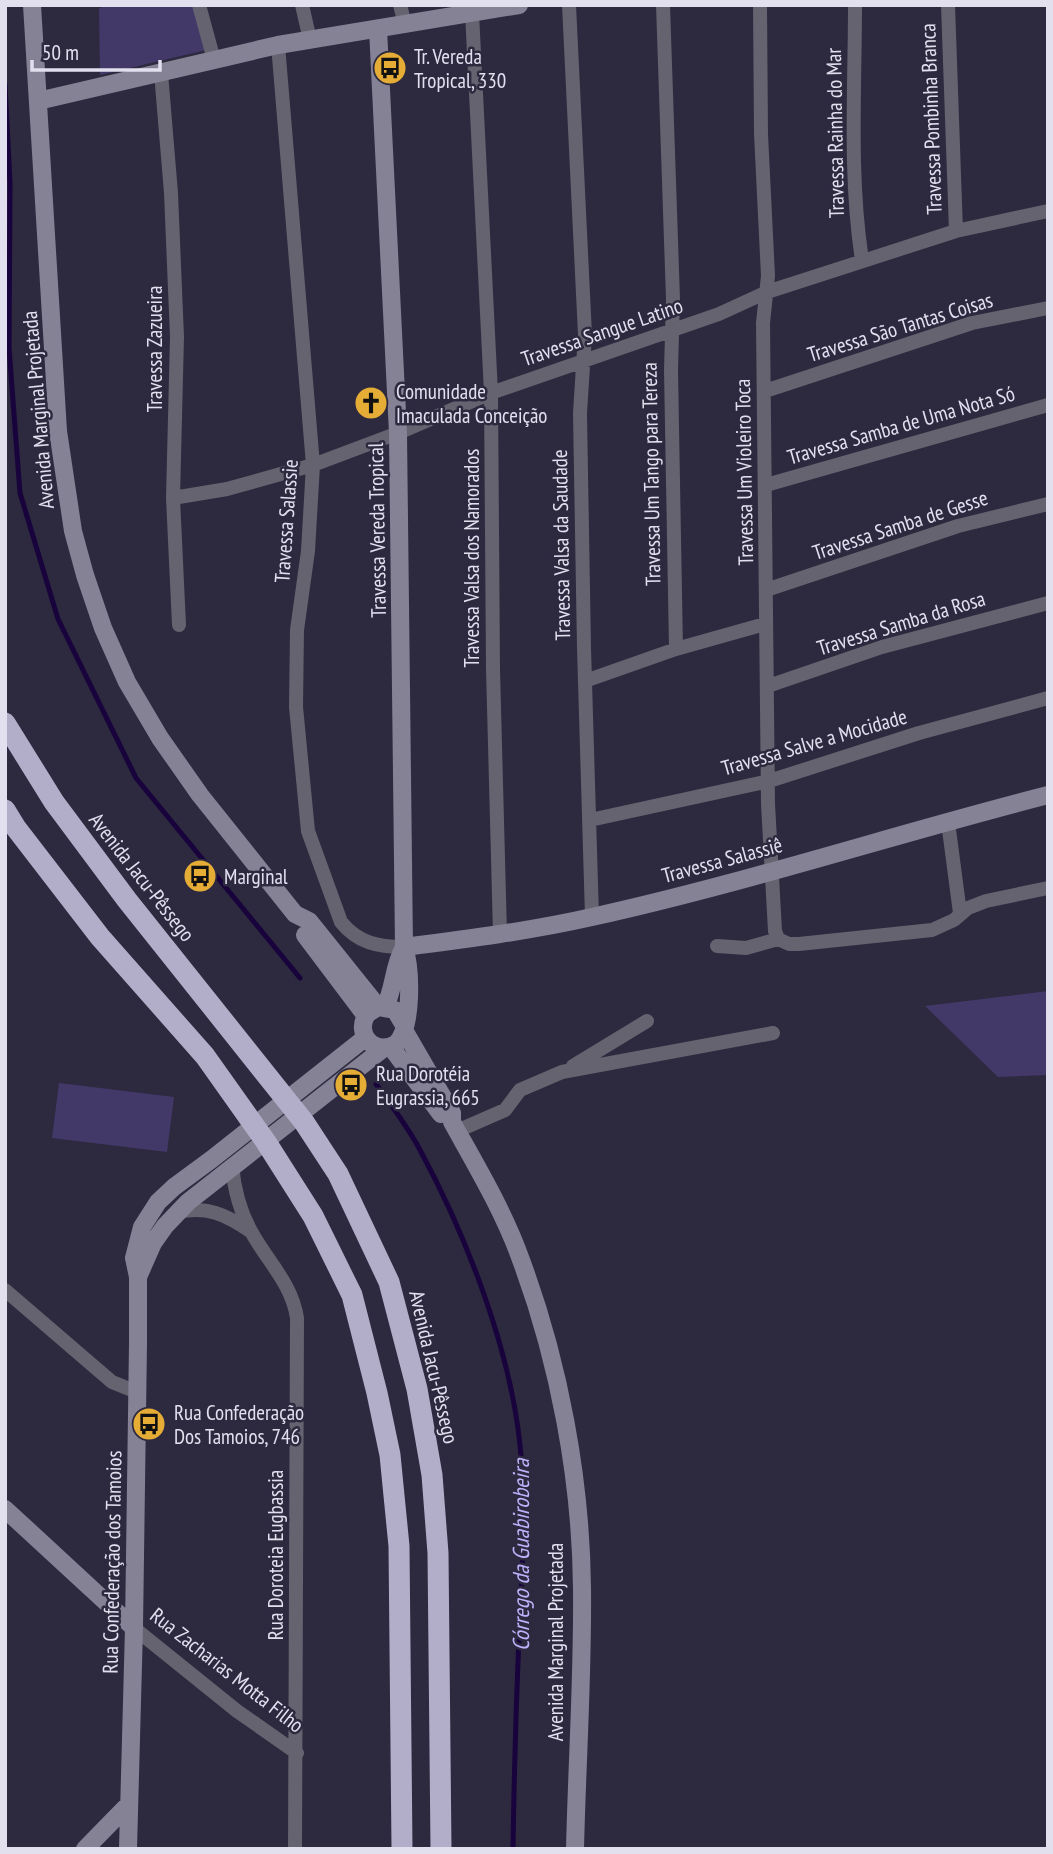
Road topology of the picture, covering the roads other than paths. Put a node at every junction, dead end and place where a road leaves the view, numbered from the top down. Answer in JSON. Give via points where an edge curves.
{"nodes":[{"id":1,"x":32,"y":5,"type":"edge"},
{"id":2,"x":199,"y":5,"type":"edge"},
{"id":3,"x":302,"y":5,"type":"edge"},
{"id":4,"x":400,"y":5,"type":"edge"},
{"id":5,"x":519,"y":5,"type":"edge"},
{"id":6,"x":569,"y":5,"type":"edge"},
{"id":7,"x":663,"y":5,"type":"edge"},
{"id":8,"x":760,"y":5,"type":"edge"},
{"id":9,"x":855,"y":5,"type":"edge"},
{"id":10,"x":948,"y":5,"type":"edge"},
{"id":11,"x":499,"y":7,"type":"edge"},
{"id":12,"x":472,"y":13,"type":"junction"},
{"id":13,"x":405,"y":24,"type":"junction"},
{"id":14,"x":378,"y":29,"type":"junction"},
{"id":15,"x":310,"y":40,"type":"junction"},
{"id":16,"x":278,"y":45,"type":"junction"},
{"id":17,"x":214,"y":60,"type":"junction"},
{"id":18,"x":161,"y":73,"type":"junction"},
{"id":19,"x":38,"y":101,"type":"junction"},
{"id":20,"x":1048,"y":211,"type":"edge"},
{"id":21,"x":956,"y":231,"type":"junction"},
{"id":22,"x":862,"y":260,"type":"junction"},
{"id":23,"x":767,"y":292,"type":"junction"},
{"id":24,"x":1048,"y":307,"type":"edge"},
{"id":25,"x":673,"y":329,"type":"junction"},
{"id":26,"x":583,"y":360,"type":"junction"},
{"id":27,"x":765,"y":391,"type":"junction"},
{"id":28,"x":491,"y":393,"type":"junction"},
{"id":29,"x":1048,"y":405,"type":"edge"},
{"id":30,"x":398,"y":433,"type":"junction"},
{"id":31,"x":313,"y":465,"type":"junction"},
{"id":32,"x":766,"y":485,"type":"junction"},
{"id":33,"x":173,"y":498,"type":"junction"},
{"id":34,"x":1048,"y":504,"type":"edge"},
{"id":35,"x":766,"y":590,"type":"junction"},
{"id":36,"x":1048,"y":603,"type":"edge"},
{"id":37,"x":765,"y":624,"type":"junction"},
{"id":38,"x":179,"y":625,"type":"dead end"},
{"id":39,"x":676,"y":649,"type":"junction"},
{"id":40,"x":585,"y":681,"type":"junction"},
{"id":41,"x":768,"y":686,"type":"junction"},
{"id":42,"x":1048,"y":698,"type":"edge"},
{"id":43,"x":5,"y":723,"type":"edge"},
{"id":44,"x":769,"y":780,"type":"junction"},
{"id":45,"x":1048,"y":795,"type":"edge"},
{"id":46,"x":5,"y":810,"type":"edge"},
{"id":47,"x":590,"y":820,"type":"junction"},
{"id":48,"x":948,"y":822,"type":"junction"},
{"id":49,"x":772,"y":872,"type":"junction"},
{"id":50,"x":1048,"y":888,"type":"edge"},
{"id":51,"x":960,"y":913,"type":"junction"},
{"id":52,"x":592,"y":917,"type":"junction"},
{"id":53,"x":500,"y":934,"type":"junction"},
{"id":54,"x":778,"y":939,"type":"junction"},
{"id":55,"x":717,"y":946,"type":"dead end"},
{"id":56,"x":404,"y":947,"type":"junction"},
{"id":57,"x":376,"y":1010,"type":"junction"},
{"id":58,"x":647,"y":1021,"type":"dead end"},
{"id":59,"x":404,"y":1027,"type":"junction"},
{"id":60,"x":773,"y":1033,"type":"dead end"},
{"id":61,"x":365,"y":1038,"type":"junction"},
{"id":62,"x":387,"y":1048,"type":"junction"},
{"id":63,"x":562,"y":1072,"type":"junction"},
{"id":64,"x":455,"y":1127,"type":"junction"},
{"id":65,"x":232,"y":1165,"type":"junction"},
{"id":66,"x":177,"y":1212,"type":"junction"},
{"id":67,"x":251,"y":1232,"type":"junction"},
{"id":68,"x":138,"y":1277,"type":"junction"},
{"id":69,"x":5,"y":1290,"type":"edge"},
{"id":70,"x":137,"y":1392,"type":"junction"},
{"id":71,"x":5,"y":1508,"type":"edge"},
{"id":72,"x":134,"y":1628,"type":"junction"},
{"id":73,"x":297,"y":1753,"type":"junction"},
{"id":74,"x":129,"y":1804,"type":"junction"},
{"id":75,"x":85,"y":1849,"type":"edge"},
{"id":76,"x":128,"y":1849,"type":"edge"},
{"id":77,"x":295,"y":1849,"type":"edge"},
{"id":78,"x":402,"y":1849,"type":"edge"},
{"id":79,"x":441,"y":1849,"type":"edge"},
{"id":80,"x":575,"y":1849,"type":"edge"}],
"edges":[{"from":1,"to":19,"type":"main road","name":"Avenida Marginal Projetada"},
{"from":2,"to":17,"type":"street"},
{"from":3,"to":15,"type":"street"},
{"from":4,"to":13,"type":"street"},
{"from":5,"to":11,"type":"main road"},
{"from":6,"to":26,"type":"street","name":"Travessa Valsa da Saudade"},
{"from":7,"to":25,"type":"street","name":"Travessa Um Tango para Tereza"},
{"from":8,"to":23,"type":"street","name":"Travessa Um Violeiro Toca"},
{"from":9,"to":22,"type":"street","name":"Travessa Rainha do Mar","via":[[855,162]]},
{"from":10,"to":21,"type":"street","name":"Travessa Pombinha Branca"},
{"from":11,"to":12,"type":"main road"},
{"from":12,"to":13,"type":"main road"},
{"from":12,"to":28,"type":"street","name":"Travessa Valsa dos Namorados"},
{"from":13,"to":14,"type":"main road"},
{"from":14,"to":15,"type":"main road"},
{"from":14,"to":30,"type":"main road","name":"Travessa Vereda Tropical"},
{"from":15,"to":16,"type":"main road"},
{"from":16,"to":17,"type":"main road"},
{"from":16,"to":31,"type":"street","name":"Travessa Salassie"},
{"from":17,"to":18,"type":"main road"},
{"from":18,"to":19,"type":"main road"},
{"from":18,"to":33,"type":"street","name":"Travessa Zazueira","via":[[177,337]]},
{"from":19,"to":57,"type":"main road","name":"Avenida Marginal Projetada","via":[[58,430],[68,503],[103,628],[127,682],[200,794],[295,914],[298,927]]},
{"from":20,"to":21,"type":"street","name":"Travessa Sangue Latino"},
{"from":21,"to":22,"type":"street","name":"Travessa Sangue Latino"},
{"from":22,"to":23,"type":"street","name":"Travessa Sangue Latino"},
{"from":23,"to":25,"type":"street","name":"Travessa Sangue Latino"},
{"from":23,"to":27,"type":"street","name":"Travessa Um Violeiro Toca"},
{"from":24,"to":27,"type":"street","name":"Travessa São Tantas Coisas","via":[[972,323]]},
{"from":25,"to":26,"type":"street","name":"Travessa Sangue Latino"},
{"from":25,"to":39,"type":"street","name":"Travessa Um Tango para Tereza"},
{"from":26,"to":28,"type":"street","name":"Travessa Sangue Latino"},
{"from":26,"to":40,"type":"street","name":"Travessa Valsa da Saudade"},
{"from":27,"to":32,"type":"street","name":"Travessa Um Violeiro Toca"},
{"from":28,"to":30,"type":"street","name":"Travessa Sangue Latino"},
{"from":28,"to":53,"type":"street","name":"Travessa Valsa dos Namorados"},
{"from":29,"to":32,"type":"street","name":"Travessa Samba de Uma Nota Só"},
{"from":30,"to":31,"type":"street","name":"Travessa Sangue Latino"},
{"from":30,"to":56,"type":"main road","name":"Travessa Vereda Tropical"},
{"from":31,"to":33,"type":"street","name":"Travessa Sangue Latino","via":[[227,489]]},
{"from":31,"to":56,"type":"street","name":"Travessa Salassie","via":[[295,665],[308,831],[341,922],[349,932],[380,947]]},
{"from":32,"to":35,"type":"street","name":"Travessa Um Violeiro Toca"},
{"from":33,"to":38,"type":"street","name":"Travessa Zazueira"},
{"from":34,"to":35,"type":"street","name":"Travessa Samba de Gesse","via":[[969,523]]},
{"from":35,"to":37,"type":"street","name":"Travessa Um Violeiro Toca"},
{"from":36,"to":41,"type":"street","name":"Travessa Samba da Rosa","via":[[882,647]]},
{"from":37,"to":39,"type":"street"},
{"from":37,"to":41,"type":"street","name":"Travessa Um Violeiro Toca"},
{"from":39,"to":40,"type":"street"},
{"from":40,"to":47,"type":"street","name":"Travessa Valsa da Saudade"},
{"from":41,"to":44,"type":"street","name":"Travessa Um Violeiro Toca"},
{"from":42,"to":44,"type":"street","name":"Travessa Salve a Mocidade"},
{"from":43,"to":79,"type":"highway","name":"Avenida Jacu-Pêssego","via":[[54,802],[127,901],[304,1122],[338,1174],[389,1282],[417,1389],[432,1475],[438,1553]]},
{"from":44,"to":47,"type":"street","name":"Travessa Salve a Mocidade"},
{"from":44,"to":49,"type":"street","name":"Travessa Um Violeiro Toca"},
{"from":45,"to":48,"type":"main road","name":"Travessa Salassiê"},
{"from":46,"to":78,"type":"highway","via":[[100,937],[205,1056],[313,1216],[352,1295],[377,1393],[396,1501]]},
{"from":47,"to":52,"type":"street","name":"Travessa Valsa da Saudade"},
{"from":48,"to":49,"type":"main road","name":"Travessa Salassiê"},
{"from":48,"to":51,"type":"street"},
{"from":49,"to":52,"type":"main road","name":"Travessa Salassiê"},
{"from":49,"to":54,"type":"street","name":"Travessa Um Violeiro Toca"},
{"from":50,"to":51,"type":"street","via":[[986,901]]},
{"from":51,"to":54,"type":"street","via":[[932,930],[799,944]]},
{"from":52,"to":53,"type":"main road","name":"Travessa Salassiê"},
{"from":53,"to":56,"type":"main road","name":"Travessa Salassiê"},
{"from":54,"to":55,"type":"street","via":[[746,948]]},
{"from":56,"to":57,"type":"main road","name":"Travessa Vereda Tropical","via":[[396,963],[391,995]]},
{"from":56,"to":59,"type":"main road","name":"Travessa Vereda Tropical","via":[[410,991]]},
{"from":57,"to":59,"type":"main road","via":[[399,1014]]},
{"from":57,"to":61,"type":"main road","via":[[362,1029]]},
{"from":58,"to":63,"type":"street"},
{"from":59,"to":62,"type":"main road","via":[[400,1040]]},
{"from":59,"to":64,"type":"main road","name":"Avenida Marginal Projetada","via":[[452,1113]]},
{"from":60,"to":63,"type":"street"},
{"from":61,"to":62,"type":"main road","via":[[374,1046]]},
{"from":61,"to":68,"type":"main road","name":"Rua Confederação dos Tamoios","via":[[158,1202],[142,1227],[134,1258]]},
{"from":62,"to":64,"type":"main road","name":"Avenida Marginal Projetada"},
{"from":62,"to":65,"type":"main road","name":"Rua Confederação dos Tamoios"},
{"from":63,"to":64,"type":"street","via":[[520,1090],[505,1110]]},
{"from":64,"to":80,"type":"main road","name":"Avenida Marginal Projetada","via":[[521,1258],[564,1410],[582,1587]]},
{"from":65,"to":66,"type":"main road","name":"Rua Confederação dos Tamoios"},
{"from":65,"to":67,"type":"street","name":"Rua Doroteia Eugbassia","via":[[236,1192]]},
{"from":66,"to":67,"type":"street","name":"Rua Doroteia Eugbassia","via":[[206,1210]]},
{"from":66,"to":68,"type":"main road","name":"Rua Confederação dos Tamoios","via":[[153,1243]]},
{"from":67,"to":73,"type":"street","name":"Rua Doroteia Eugbassia","via":[[290,1291],[297,1318]]},
{"from":68,"to":70,"type":"main road","name":"Rua Confederação dos Tamoios"},
{"from":69,"to":70,"type":"street","via":[[112,1382]]},
{"from":70,"to":72,"type":"main road","name":"Rua Confederação dos Tamoios"},
{"from":71,"to":72,"type":"main road","name":"Rua Zacharias Motta Filho"},
{"from":72,"to":73,"type":"street","name":"Rua Zacharias Motta Filho"},
{"from":72,"to":74,"type":"main road","name":"Rua Confederação dos Tamoios"},
{"from":73,"to":77,"type":"street","name":"Rua Doroteia Eugbassia"},
{"from":74,"to":75,"type":"main road"},
{"from":74,"to":76,"type":"main road","name":"Rua Confederação dos Tamoios"}]}
